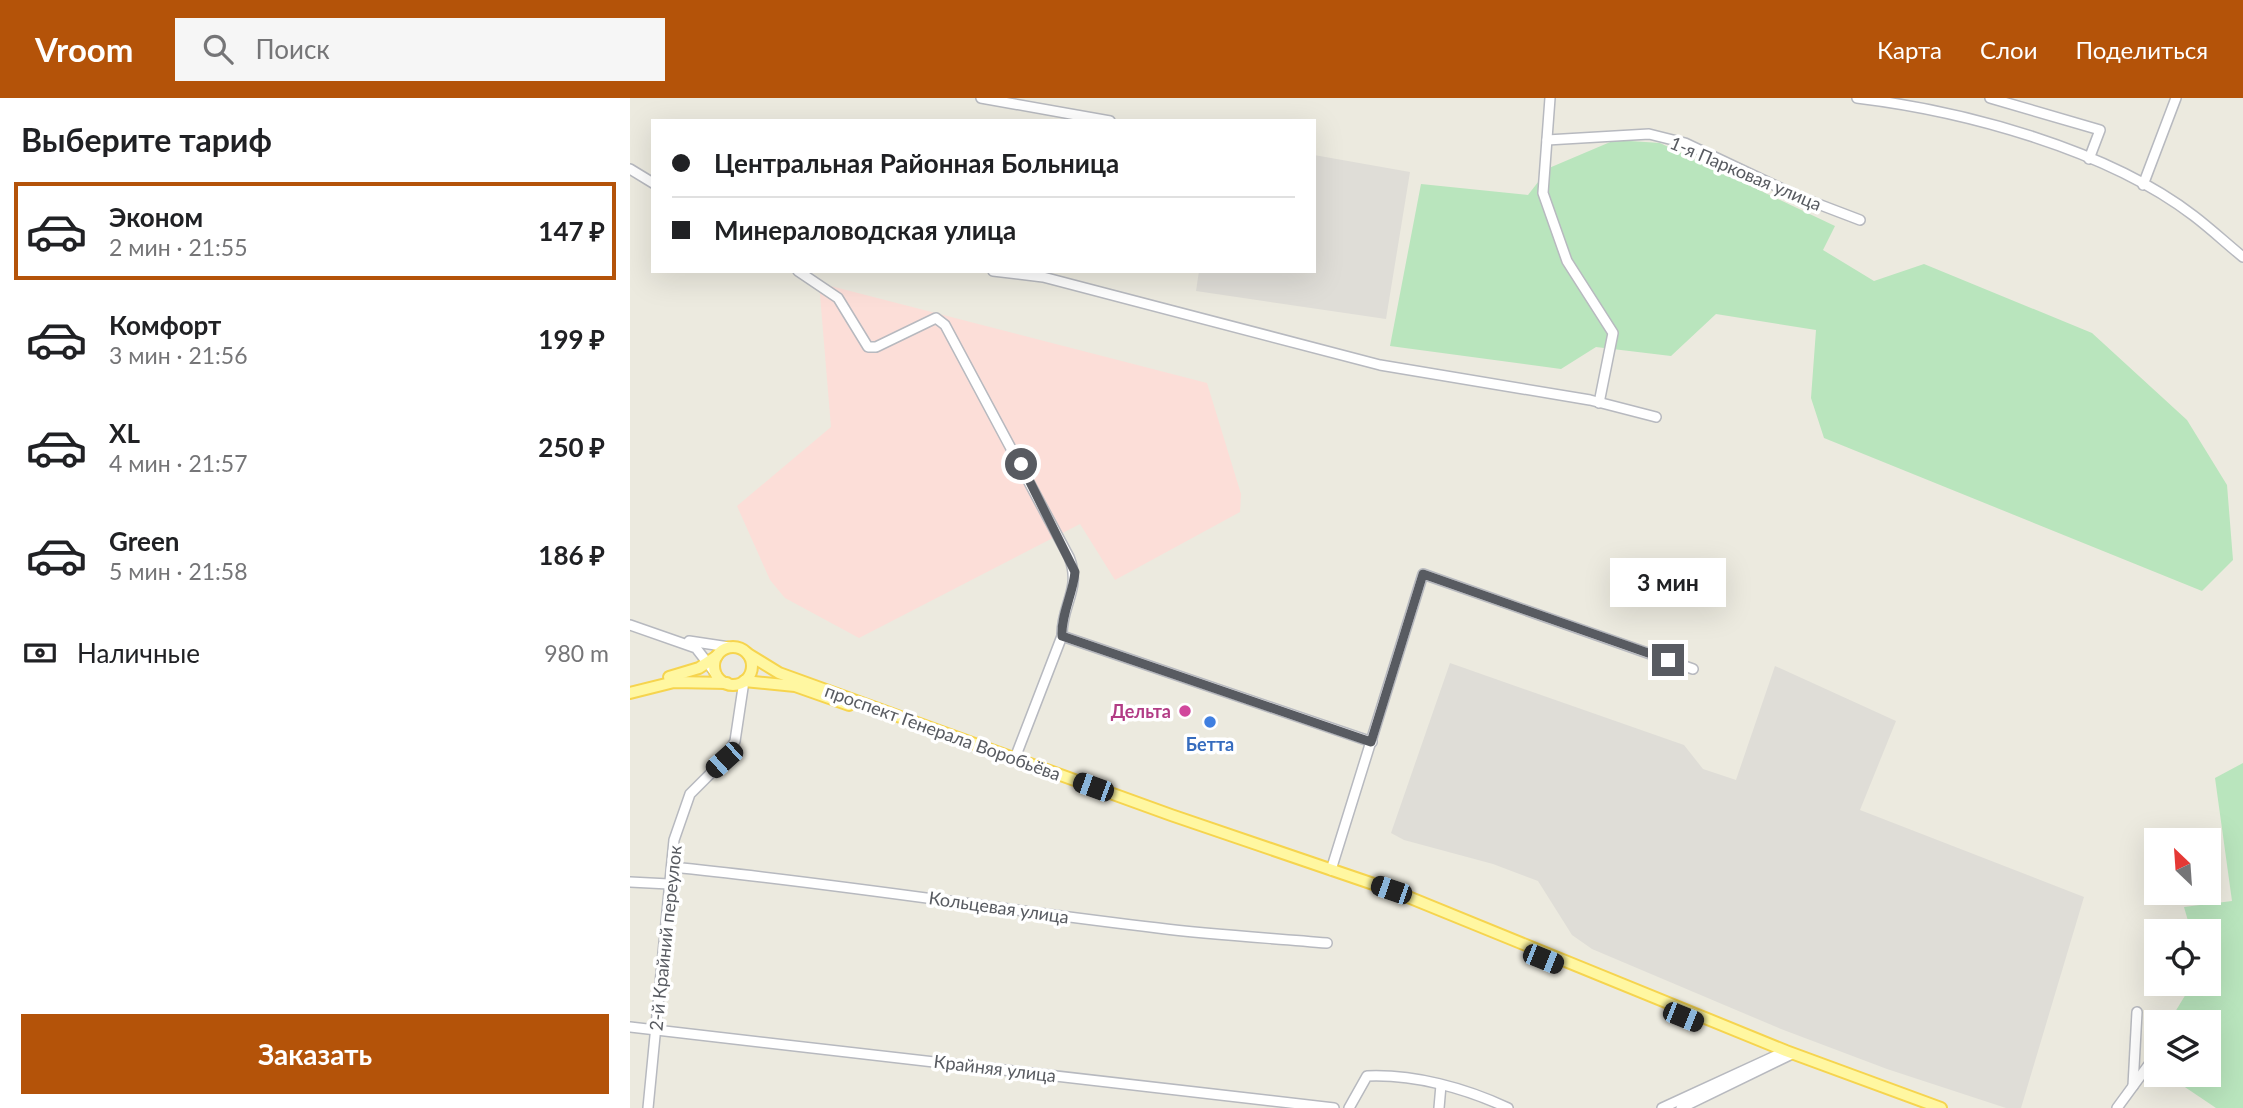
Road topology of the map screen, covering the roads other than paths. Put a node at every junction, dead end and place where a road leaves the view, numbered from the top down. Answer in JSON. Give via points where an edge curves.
{"nodes":[{"id":1,"x":981,"y":98,"type":"edge"},
{"id":2,"x":1550,"y":98,"type":"edge"},
{"id":3,"x":1857,"y":98,"type":"edge"},
{"id":4,"x":1990,"y":98,"type":"edge"},
{"id":5,"x":2176,"y":98,"type":"edge"},
{"id":6,"x":1870,"y":99,"type":"edge"},
{"id":7,"x":1099,"y":119,"type":"edge"},
{"id":8,"x":1547,"y":140,"type":"junction"},
{"id":9,"x":2090,"y":159,"type":"junction"},
{"id":10,"x":630,"y":169,"type":"edge"},
{"id":11,"x":651,"y":182,"type":"edge"},
{"id":12,"x":2143,"y":185,"type":"junction"},
{"id":13,"x":1860,"y":220,"type":"dead end"},
{"id":14,"x":2243,"y":257,"type":"edge"},
{"id":15,"x":801,"y":273,"type":"edge"},
{"id":16,"x":1010,"y":273,"type":"edge"},
{"id":17,"x":1599,"y":403,"type":"junction"},
{"id":18,"x":1656,"y":417,"type":"dead end"},
{"id":19,"x":630,"y":623,"type":"edge"},
{"id":20,"x":1062,"y":636,"type":"junction"},
{"id":21,"x":695,"y":645,"type":"junction"},
{"id":22,"x":729,"y":647,"type":"junction"},
{"id":23,"x":748,"y":654,"type":"junction"},
{"id":24,"x":713,"y":659,"type":"junction"},
{"id":25,"x":1693,"y":669,"type":"dead end"},
{"id":26,"x":695,"y":670,"type":"junction"},
{"id":27,"x":744,"y":681,"type":"junction"},
{"id":28,"x":727,"y":683,"type":"junction"},
{"id":29,"x":630,"y":686,"type":"edge"},
{"id":30,"x":808,"y":686,"type":"junction"},
{"id":31,"x":630,"y":693,"type":"edge"},
{"id":32,"x":738,"y":704,"type":"junction"},
{"id":33,"x":1371,"y":742,"type":"junction"},
{"id":34,"x":1015,"y":758,"type":"junction"},
{"id":35,"x":671,"y":867,"type":"junction"},
{"id":36,"x":1331,"y":870,"type":"junction"},
{"id":37,"x":630,"y":882,"type":"edge"},
{"id":38,"x":668,"y":884,"type":"junction"},
{"id":39,"x":1327,"y":943,"type":"dead end"},
{"id":40,"x":2137,"y":1012,"type":"dead end"},
{"id":41,"x":630,"y":1027,"type":"edge"},
{"id":42,"x":656,"y":1027,"type":"junction"},
{"id":43,"x":1785,"y":1055,"type":"junction"},
{"id":44,"x":2144,"y":1071,"type":"edge"},
{"id":45,"x":1441,"y":1085,"type":"junction"},
{"id":46,"x":2133,"y":1086,"type":"junction"},
{"id":47,"x":648,"y":1108,"type":"edge"},
{"id":48,"x":1334,"y":1108,"type":"edge"},
{"id":49,"x":1349,"y":1108,"type":"edge"},
{"id":50,"x":1439,"y":1108,"type":"edge"},
{"id":51,"x":1508,"y":1108,"type":"edge"},
{"id":52,"x":1662,"y":1108,"type":"edge"},
{"id":53,"x":1681,"y":1108,"type":"edge"},
{"id":54,"x":1920,"y":1108,"type":"edge"},
{"id":55,"x":1941,"y":1108,"type":"edge"},
{"id":56,"x":2117,"y":1108,"type":"edge"}],
"edges":[{"from":1,"to":7,"type":"street"},
{"from":2,"to":8,"type":"street"},
{"from":3,"to":6,"type":"street"},
{"from":4,"to":9,"type":"street","via":[[2100,130]]},
{"from":5,"to":12,"type":"street"},
{"from":6,"to":9,"type":"street","via":[[1961,116]]},
{"from":8,"to":13,"type":"street","name":"1-я Парковая улица","via":[[1650,134],[1685,143]]},
{"from":8,"to":17,"type":"street","via":[[1543,192],[1567,261],[1613,333]]},
{"from":9,"to":12,"type":"street"},
{"from":10,"to":11,"type":"street"},
{"from":12,"to":14,"type":"street","via":[[2192,215]]},
{"from":15,"to":20,"type":"street","via":[[838,298],[868,347],[936,318],[948,329],[1075,572]]},
{"from":16,"to":17,"type":"street","via":[[1043,277],[1380,365]]},
{"from":17,"to":18,"type":"street"},
{"from":19,"to":21,"type":"street"},
{"from":20,"to":33,"type":"street"},
{"from":20,"to":34,"type":"street"},
{"from":21,"to":22,"type":"street"},
{"from":21,"to":24,"type":"street"},
{"from":21,"to":26,"type":"street","via":[[701,659]]},
{"from":22,"to":23,"type":"main road"},
{"from":22,"to":24,"type":"main road"},
{"from":23,"to":27,"type":"main road","via":[[751,667]]},
{"from":23,"to":30,"type":"main road"},
{"from":24,"to":26,"type":"main road"},
{"from":24,"to":28,"type":"main road","via":[[716,674]]},
{"from":25,"to":33,"type":"street","via":[[1423,574]]},
{"from":26,"to":29,"type":"main road"},
{"from":27,"to":28,"type":"main road"},
{"from":27,"to":30,"type":"main road"},
{"from":27,"to":32,"type":"street","name":"2-й Крайний переулок"},
{"from":28,"to":31,"type":"main road","via":[[674,682]]},
{"from":28,"to":32,"type":"street"},
{"from":30,"to":34,"type":"main road","name":"проспект Генерала Воробьёва"},
{"from":30,"to":43,"type":"main road","name":"проспект Генерала Воробьёва","via":[[1386,895]]},
{"from":32,"to":35,"type":"street","name":"2-й Крайний переулок","via":[[735,741],[724,760],[690,794],[677,830]]},
{"from":33,"to":36,"type":"street"},
{"from":34,"to":36,"type":"main road","name":"проспект Генерала Воробьёва"},
{"from":35,"to":38,"type":"street","name":"2-й Крайний переулок"},
{"from":35,"to":39,"type":"street","name":"Кольцевая улица","via":[[810,881],[842,889],[1159,929]]},
{"from":36,"to":43,"type":"main road","name":"проспект Генерала Воробьёва","via":[[1391,890]]},
{"from":37,"to":38,"type":"street"},
{"from":38,"to":42,"type":"street","name":"2-й Крайний переулок"},
{"from":40,"to":46,"type":"street"},
{"from":41,"to":42,"type":"street","name":"Крайняя улица"},
{"from":42,"to":47,"type":"street","name":"2-й Крайний переулок"},
{"from":42,"to":48,"type":"street","name":"Крайняя улица"},
{"from":43,"to":52,"type":"street"},
{"from":43,"to":53,"type":"street"},
{"from":43,"to":54,"type":"main road","name":"проспект Генерала Воробьёва"},
{"from":43,"to":55,"type":"main road","name":"проспект Генерала Воробьёва"},
{"from":44,"to":46,"type":"street"},
{"from":45,"to":49,"type":"street","via":[[1390,1075],[1367,1076]]},
{"from":45,"to":50,"type":"street"},
{"from":45,"to":51,"type":"street"},
{"from":46,"to":56,"type":"street"}]}
